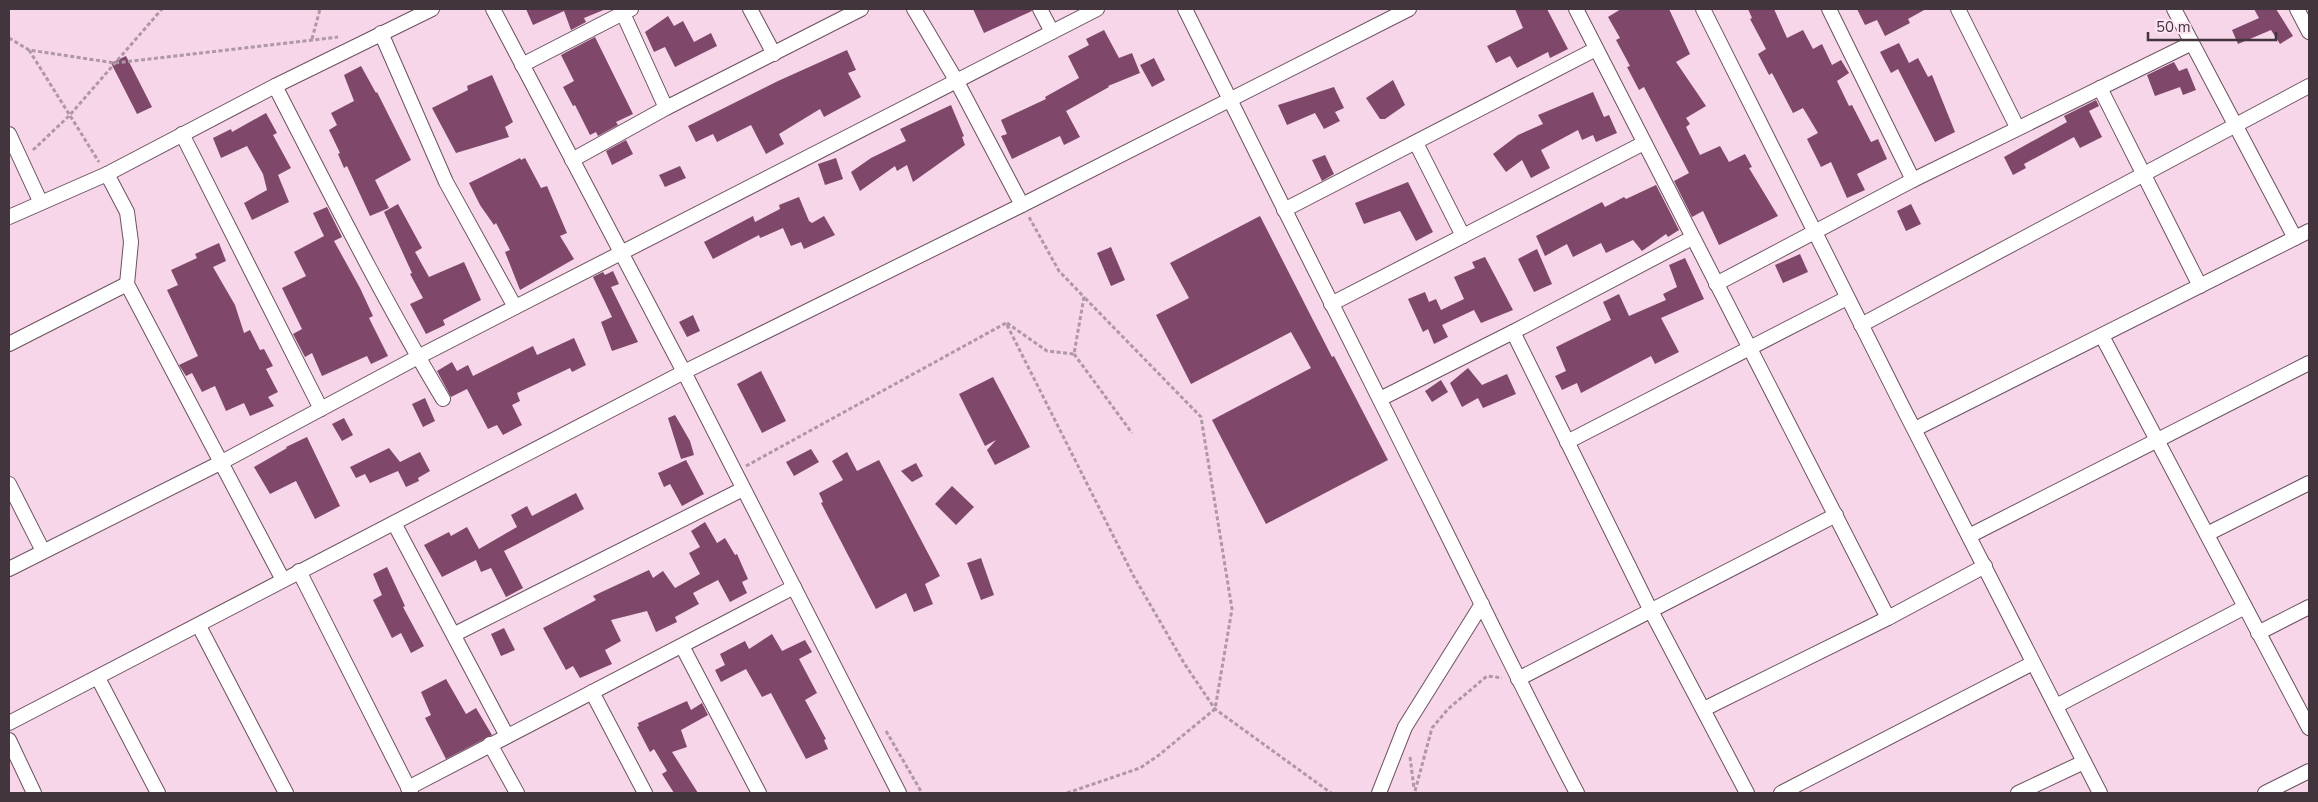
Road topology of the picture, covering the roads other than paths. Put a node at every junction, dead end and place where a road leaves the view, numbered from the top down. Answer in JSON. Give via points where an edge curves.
{"nodes":[{"id":1,"x":432,"y":9,"type":"edge"},
{"id":2,"x":493,"y":9,"type":"edge"},
{"id":3,"x":750,"y":9,"type":"edge"},
{"id":4,"x":861,"y":9,"type":"edge"},
{"id":5,"x":914,"y":9,"type":"edge"},
{"id":6,"x":1040,"y":9,"type":"edge"},
{"id":7,"x":1097,"y":9,"type":"edge"},
{"id":8,"x":1185,"y":9,"type":"edge"},
{"id":9,"x":1409,"y":9,"type":"edge"},
{"id":10,"x":1576,"y":9,"type":"edge"},
{"id":11,"x":1703,"y":9,"type":"edge"},
{"id":12,"x":1829,"y":9,"type":"edge"},
{"id":13,"x":1958,"y":9,"type":"edge"},
{"id":14,"x":2174,"y":9,"type":"edge"},
{"id":15,"x":2297,"y":9,"type":"edge"},
{"id":16,"x":625,"y":10,"type":"edge"},
{"id":17,"x":1052,"y":32,"type":"junction"},
{"id":18,"x":2309,"y":32,"type":"edge"},
{"id":19,"x":381,"y":34,"type":"junction"},
{"id":20,"x":2192,"y":43,"type":"junction"},
{"id":21,"x":1596,"y":49,"type":"junction"},
{"id":22,"x":774,"y":54,"type":"junction"},
{"id":23,"x":522,"y":65,"type":"junction"},
{"id":24,"x":956,"y":80,"type":"junction"},
{"id":25,"x":275,"y":86,"type":"junction"},
{"id":26,"x":2309,"y":86,"type":"edge"},
{"id":27,"x":2100,"y":88,"type":"junction"},
{"id":28,"x":1230,"y":100,"type":"junction"},
{"id":29,"x":666,"y":108,"type":"junction"},
{"id":30,"x":2236,"y":126,"type":"junction"},
{"id":31,"x":2018,"y":127,"type":"junction"},
{"id":32,"x":9,"y":134,"type":"edge"},
{"id":33,"x":182,"y":134,"type":"junction"},
{"id":34,"x":1416,"y":143,"type":"junction"},
{"id":35,"x":1644,"y":143,"type":"junction"},
{"id":36,"x":572,"y":160,"type":"junction"},
{"id":37,"x":107,"y":174,"type":"junction"},
{"id":38,"x":2144,"y":174,"type":"junction"},
{"id":39,"x":1913,"y":180,"type":"junction"},
{"id":40,"x":40,"y":201,"type":"junction"},
{"id":41,"x":1022,"y":205,"type":"junction"},
{"id":42,"x":1284,"y":210,"type":"junction"},
{"id":43,"x":9,"y":217,"type":"edge"},
{"id":44,"x":2309,"y":231,"type":"edge"},
{"id":45,"x":1814,"y":233,"type":"junction"},
{"id":46,"x":1463,"y":236,"type":"junction"},
{"id":47,"x":1692,"y":238,"type":"junction"},
{"id":48,"x":2295,"y":238,"type":"junction"},
{"id":49,"x":622,"y":252,"type":"junction"},
{"id":50,"x":127,"y":284,"type":"junction"},
{"id":51,"x":1716,"y":284,"type":"junction"},
{"id":52,"x":2200,"y":286,"type":"junction"},
{"id":53,"x":1846,"y":298,"type":"junction"},
{"id":54,"x":1331,"y":304,"type":"junction"},
{"id":55,"x":515,"y":307,"type":"junction"},
{"id":56,"x":1861,"y":325,"type":"junction"},
{"id":57,"x":1513,"y":332,"type":"junction"},
{"id":58,"x":2102,"y":336,"type":"junction"},
{"id":59,"x":9,"y":344,"type":"edge"},
{"id":60,"x":1750,"y":349,"type":"junction"},
{"id":61,"x":418,"y":357,"type":"junction"},
{"id":62,"x":2309,"y":363,"type":"edge"},
{"id":63,"x":684,"y":372,"type":"junction"},
{"id":64,"x":442,"y":399,"type":"dead end"},
{"id":65,"x":1380,"y":399,"type":"junction"},
{"id":66,"x":321,"y":409,"type":"junction"},
{"id":67,"x":1915,"y":429,"type":"junction"},
{"id":68,"x":2156,"y":440,"type":"junction"},
{"id":69,"x":1567,"y":442,"type":"junction"},
{"id":70,"x":220,"y":463,"type":"junction"},
{"id":71,"x":2309,"y":483,"type":"edge"},
{"id":72,"x":9,"y":484,"type":"edge"},
{"id":73,"x":743,"y":489,"type":"junction"},
{"id":74,"x":1836,"y":515,"type":"junction"},
{"id":75,"x":394,"y":523,"type":"junction"},
{"id":76,"x":2207,"y":534,"type":"junction"},
{"id":77,"x":1970,"y":536,"type":"junction"},
{"id":78,"x":43,"y":551,"type":"junction"},
{"id":79,"x":1985,"y":566,"type":"junction"},
{"id":80,"x":9,"y":569,"type":"edge"},
{"id":81,"x":299,"y":572,"type":"junction"},
{"id":82,"x":283,"y":580,"type":"junction"},
{"id":83,"x":794,"y":587,"type":"junction"},
{"id":84,"x":1482,"y":604,"type":"junction"},
{"id":85,"x":2245,"y":607,"type":"junction"},
{"id":86,"x":2309,"y":607,"type":"edge"},
{"id":87,"x":1650,"y":610,"type":"junction"},
{"id":88,"x":1888,"y":618,"type":"junction"},
{"id":89,"x":199,"y":626,"type":"junction"},
{"id":90,"x":2258,"y":633,"type":"junction"},
{"id":91,"x":454,"y":634,"type":"junction"},
{"id":92,"x":682,"y":646,"type":"junction"},
{"id":93,"x":2033,"y":663,"type":"junction"},
{"id":94,"x":98,"y":678,"type":"junction"},
{"id":95,"x":1518,"y":679,"type":"junction"},
{"id":96,"x":592,"y":692,"type":"junction"},
{"id":97,"x":2056,"y":706,"type":"junction"},
{"id":98,"x":1704,"y":710,"type":"junction"},
{"id":99,"x":9,"y":723,"type":"edge"},
{"id":100,"x":2309,"y":728,"type":"edge"},
{"id":101,"x":507,"y":736,"type":"junction"},
{"id":102,"x":9,"y":740,"type":"edge"},
{"id":103,"x":490,"y":744,"type":"junction"},
{"id":104,"x":2084,"y":762,"type":"junction"},
{"id":105,"x":2309,"y":771,"type":"edge"},
{"id":106,"x":409,"y":791,"type":"edge"},
{"id":107,"x":34,"y":793,"type":"edge"},
{"id":108,"x":158,"y":793,"type":"edge"},
{"id":109,"x":286,"y":793,"type":"edge"},
{"id":110,"x":517,"y":793,"type":"edge"},
{"id":111,"x":645,"y":793,"type":"edge"},
{"id":112,"x":759,"y":793,"type":"edge"},
{"id":113,"x":899,"y":793,"type":"edge"},
{"id":114,"x":1380,"y":793,"type":"edge"},
{"id":115,"x":1577,"y":793,"type":"edge"},
{"id":116,"x":1747,"y":793,"type":"edge"},
{"id":117,"x":1781,"y":793,"type":"edge"},
{"id":118,"x":2018,"y":793,"type":"edge"},
{"id":119,"x":2100,"y":793,"type":"edge"},
{"id":120,"x":2265,"y":793,"type":"edge"}],
"edges":[{"from":1,"to":19,"type":"street"},
{"from":2,"to":23,"type":"street"},
{"from":3,"to":22,"type":"street"},
{"from":4,"to":22,"type":"street"},
{"from":5,"to":24,"type":"street"},
{"from":6,"to":17,"type":"street"},
{"from":7,"to":17,"type":"street"},
{"from":8,"to":28,"type":"street"},
{"from":9,"to":28,"type":"street"},
{"from":10,"to":21,"type":"street"},
{"from":11,"to":45,"type":"street"},
{"from":12,"to":39,"type":"street"},
{"from":13,"to":31,"type":"street"},
{"from":14,"to":20,"type":"street"},
{"from":15,"to":18,"type":"street"},
{"from":16,"to":23,"type":"street"},
{"from":16,"to":29,"type":"street"},
{"from":17,"to":24,"type":"street"},
{"from":19,"to":25,"type":"street"},
{"from":19,"to":55,"type":"street","via":[[446,182]]},
{"from":20,"to":27,"type":"street"},
{"from":20,"to":30,"type":"street"},
{"from":21,"to":34,"type":"street"},
{"from":21,"to":35,"type":"street"},
{"from":22,"to":29,"type":"street"},
{"from":23,"to":36,"type":"street"},
{"from":24,"to":41,"type":"street"},
{"from":24,"to":49,"type":"street"},
{"from":25,"to":33,"type":"street"},
{"from":25,"to":61,"type":"street"},
{"from":26,"to":30,"type":"street"},
{"from":27,"to":31,"type":"street"},
{"from":27,"to":38,"type":"street"},
{"from":28,"to":41,"type":"street"},
{"from":28,"to":42,"type":"street"},
{"from":29,"to":36,"type":"street"},
{"from":30,"to":38,"type":"street"},
{"from":30,"to":48,"type":"street"},
{"from":31,"to":39,"type":"street"},
{"from":32,"to":40,"type":"street"},
{"from":33,"to":37,"type":"street"},
{"from":33,"to":66,"type":"street"},
{"from":34,"to":42,"type":"street"},
{"from":34,"to":46,"type":"street"},
{"from":35,"to":46,"type":"street"},
{"from":35,"to":47,"type":"street"},
{"from":36,"to":49,"type":"street"},
{"from":37,"to":40,"type":"street"},
{"from":37,"to":50,"type":"street","via":[[126,212],[131,242]]},
{"from":38,"to":52,"type":"street"},
{"from":38,"to":56,"type":"street"},
{"from":39,"to":45,"type":"street"},
{"from":40,"to":43,"type":"street"},
{"from":41,"to":63,"type":"street"},
{"from":42,"to":54,"type":"street"},
{"from":44,"to":48,"type":"street"},
{"from":45,"to":51,"type":"street"},
{"from":45,"to":53,"type":"street"},
{"from":46,"to":54,"type":"street"},
{"from":47,"to":51,"type":"street"},
{"from":47,"to":57,"type":"street"},
{"from":48,"to":52,"type":"street"},
{"from":49,"to":55,"type":"street"},
{"from":49,"to":63,"type":"street"},
{"from":50,"to":59,"type":"street"},
{"from":50,"to":70,"type":"street"},
{"from":51,"to":60,"type":"street"},
{"from":52,"to":58,"type":"street"},
{"from":53,"to":56,"type":"street"},
{"from":53,"to":60,"type":"street"},
{"from":54,"to":65,"type":"street"},
{"from":55,"to":61,"type":"street"},
{"from":56,"to":67,"type":"street"},
{"from":57,"to":65,"type":"street"},
{"from":57,"to":69,"type":"street"},
{"from":58,"to":67,"type":"street"},
{"from":58,"to":68,"type":"street"},
{"from":60,"to":69,"type":"street"},
{"from":60,"to":74,"type":"street"},
{"from":61,"to":64,"type":"street"},
{"from":61,"to":66,"type":"street"},
{"from":62,"to":68,"type":"street"},
{"from":63,"to":73,"type":"street"},
{"from":63,"to":75,"type":"street"},
{"from":65,"to":84,"type":"street"},
{"from":66,"to":70,"type":"street"},
{"from":67,"to":77,"type":"street"},
{"from":68,"to":76,"type":"street"},
{"from":68,"to":77,"type":"street"},
{"from":69,"to":87,"type":"street"},
{"from":70,"to":78,"type":"street"},
{"from":70,"to":82,"type":"street"},
{"from":71,"to":76,"type":"street"},
{"from":72,"to":78,"type":"street"},
{"from":73,"to":83,"type":"street"},
{"from":73,"to":91,"type":"street"},
{"from":74,"to":87,"type":"street"},
{"from":74,"to":88,"type":"street"},
{"from":75,"to":81,"type":"street"},
{"from":75,"to":91,"type":"street"},
{"from":76,"to":85,"type":"street"},
{"from":77,"to":79,"type":"street"},
{"from":78,"to":80,"type":"street"},
{"from":79,"to":88,"type":"street"},
{"from":79,"to":93,"type":"street"},
{"from":81,"to":82,"type":"street"},
{"from":81,"to":106,"type":"street"},
{"from":82,"to":89,"type":"street"},
{"from":83,"to":92,"type":"street"},
{"from":83,"to":113,"type":"street"},
{"from":84,"to":95,"type":"street"},
{"from":84,"to":114,"type":"street","via":[[1405,727]]},
{"from":85,"to":90,"type":"street"},
{"from":85,"to":97,"type":"street"},
{"from":86,"to":90,"type":"street"},
{"from":87,"to":95,"type":"street"},
{"from":87,"to":98,"type":"street"},
{"from":88,"to":98,"type":"street"},
{"from":89,"to":94,"type":"street"},
{"from":89,"to":109,"type":"street"},
{"from":90,"to":100,"type":"street"},
{"from":91,"to":101,"type":"street"},
{"from":92,"to":96,"type":"street"},
{"from":92,"to":112,"type":"street"},
{"from":93,"to":97,"type":"street"},
{"from":93,"to":117,"type":"street"},
{"from":94,"to":99,"type":"street"},
{"from":94,"to":108,"type":"street"},
{"from":95,"to":115,"type":"street"},
{"from":96,"to":101,"type":"street"},
{"from":96,"to":111,"type":"street"},
{"from":97,"to":104,"type":"street"},
{"from":98,"to":116,"type":"street"},
{"from":101,"to":103,"type":"street"},
{"from":102,"to":107,"type":"street"},
{"from":103,"to":106,"type":"street"},
{"from":103,"to":110,"type":"street"},
{"from":104,"to":118,"type":"street"},
{"from":104,"to":119,"type":"street"},
{"from":105,"to":120,"type":"street"}]}
